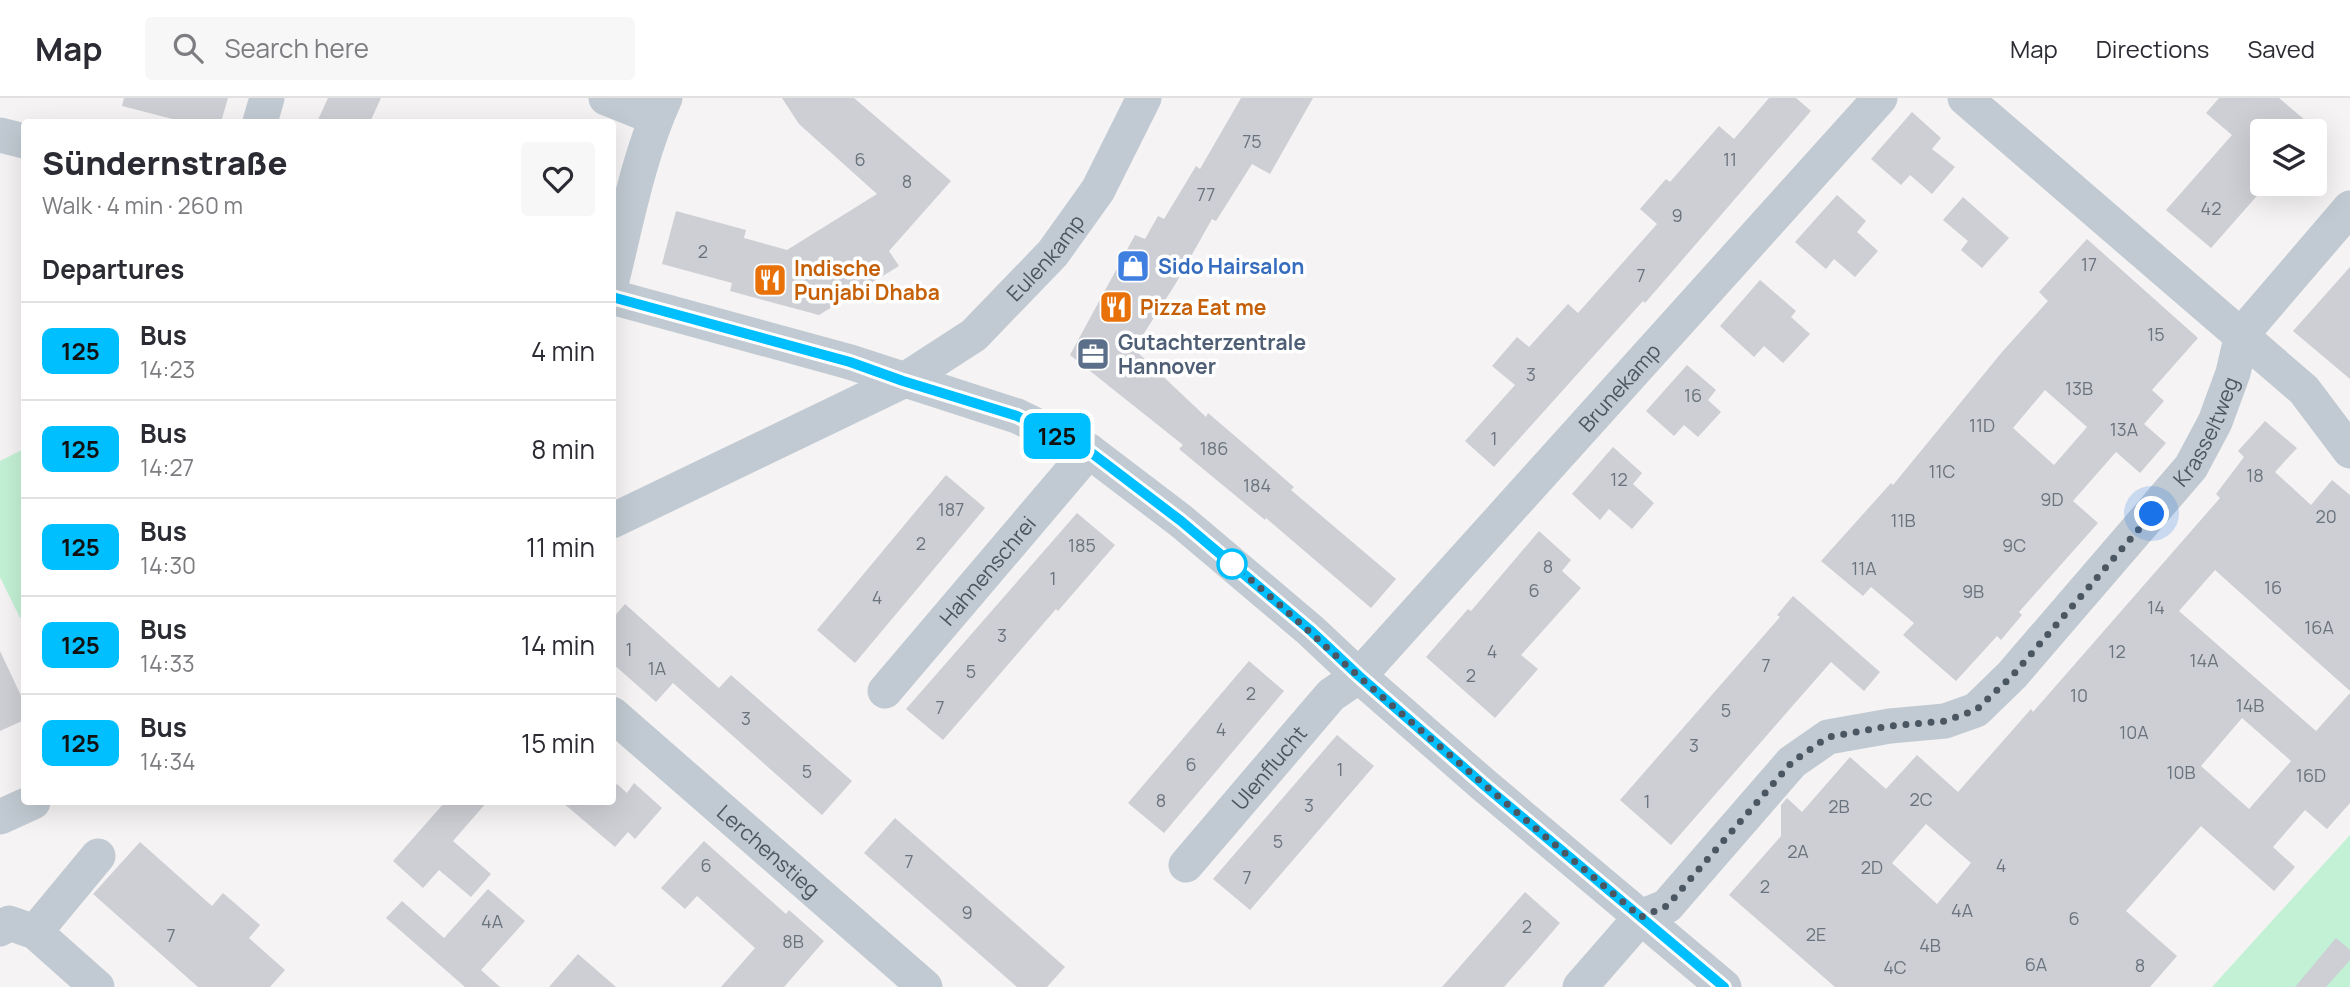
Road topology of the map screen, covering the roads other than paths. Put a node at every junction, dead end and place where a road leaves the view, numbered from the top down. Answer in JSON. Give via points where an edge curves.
{"nodes":[{"id":1,"x":267,"y":98,"type":"edge"},
{"id":2,"x":606,"y":98,"type":"edge"},
{"id":3,"x":1144,"y":98,"type":"edge"},
{"id":4,"x":1880,"y":98,"type":"edge"},
{"id":5,"x":1965,"y":98,"type":"edge"},
{"id":6,"x":660,"y":108,"type":"edge"},
{"id":7,"x":261,"y":119,"type":"edge"},
{"id":8,"x":0,"y":135,"type":"edge"},
{"id":9,"x":21,"y":140,"type":"edge"},
{"id":10,"x":2350,"y":208,"type":"edge"},
{"id":11,"x":616,"y":263,"type":"edge"},
{"id":12,"x":616,"y":298,"type":"edge"},
{"id":13,"x":2242,"y":334,"type":"junction"},
{"id":14,"x":903,"y":381,"type":"junction"},
{"id":15,"x":1089,"y":451,"type":"junction"},
{"id":16,"x":2350,"y":451,"type":"edge"},
{"id":17,"x":616,"y":519,"type":"edge"},
{"id":18,"x":1359,"y":676,"type":"junction"},
{"id":19,"x":885,"y":691,"type":"dead end"},
{"id":20,"x":616,"y":717,"type":"edge"},
{"id":21,"x":26,"y":805,"type":"edge"},
{"id":22,"x":0,"y":817,"type":"edge"},
{"id":23,"x":98,"y":856,"type":"dead end"},
{"id":24,"x":1186,"y":865,"type":"dead end"},
{"id":25,"x":1641,"y":917,"type":"junction"},
{"id":26,"x":0,"y":929,"type":"edge"},
{"id":27,"x":35,"y":932,"type":"junction"},
{"id":28,"x":97,"y":987,"type":"edge"},
{"id":29,"x":925,"y":987,"type":"edge"},
{"id":30,"x":1580,"y":987,"type":"edge"},
{"id":31,"x":1724,"y":987,"type":"edge"}],
"edges":[{"from":1,"to":7,"type":"street"},
{"from":2,"to":6,"type":"street"},
{"from":3,"to":14,"type":"street","name":"Eulenkamp","via":[[1098,190],[1053,253],[974,335]]},
{"from":4,"to":18,"type":"street","name":"Brunekamp"},
{"from":5,"to":13,"type":"street"},
{"from":6,"to":11,"type":"street"},
{"from":8,"to":9,"type":"street"},
{"from":10,"to":13,"type":"street"},
{"from":12,"to":14,"type":"street","via":[[850,362]]},
{"from":13,"to":16,"type":"street","via":[[2304,390]]},
{"from":13,"to":25,"type":"street","name":"Krasseltweg","via":[[2215,422],[2191,467],[2012,676],[1976,710],[1945,721],[1828,737],[1792,762],[1667,906]]},
{"from":14,"to":15,"type":"street","via":[[1017,416]]},
{"from":14,"to":17,"type":"street","name":"Eulenkamp"},
{"from":15,"to":18,"type":"street","via":[[1181,521]]},
{"from":15,"to":19,"type":"street","name":"Hahnenschrei"},
{"from":18,"to":24,"type":"street","name":"Ulenflucht","via":[[1331,695]]},
{"from":18,"to":25,"type":"street"},
{"from":20,"to":29,"type":"street","name":"Lerchenstieg"},
{"from":21,"to":22,"type":"street"},
{"from":23,"to":27,"type":"street"},
{"from":25,"to":30,"type":"street"},
{"from":25,"to":31,"type":"street"},
{"from":26,"to":27,"type":"street","via":[[9,923]]},
{"from":27,"to":28,"type":"street"}]}
